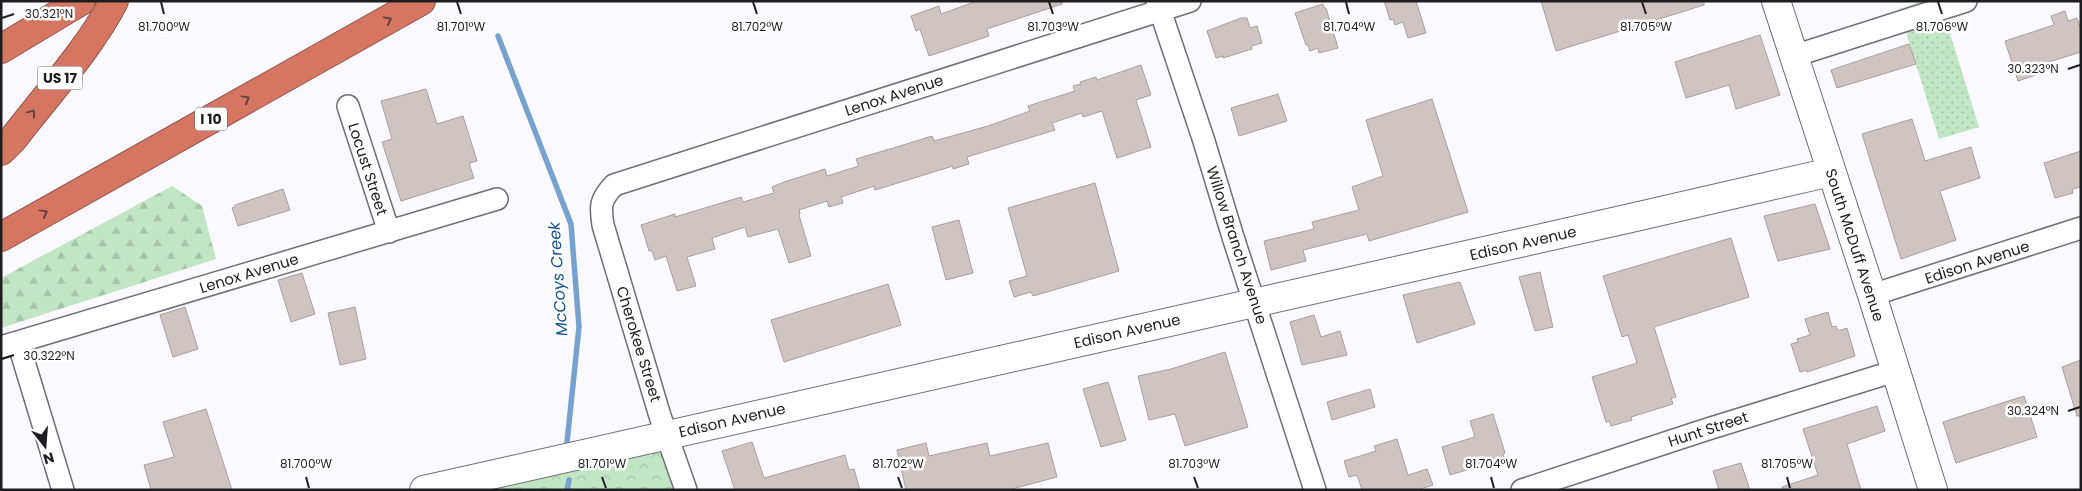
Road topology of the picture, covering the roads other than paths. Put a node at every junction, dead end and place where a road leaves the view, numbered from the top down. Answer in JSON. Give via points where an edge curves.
{"nodes":[{"id":1,"x":81,"y":1,"type":"edge"},
{"id":2,"x":114,"y":1,"type":"edge"},
{"id":3,"x":421,"y":1,"type":"edge"},
{"id":4,"x":1190,"y":1,"type":"edge"},
{"id":5,"x":1776,"y":1,"type":"edge"},
{"id":6,"x":1966,"y":1,"type":"edge"},
{"id":7,"x":1158,"y":6,"type":"edge"},
{"id":8,"x":1,"y":49,"type":"edge"},
{"id":9,"x":1794,"y":56,"type":"junction"},
{"id":10,"x":348,"y":106,"type":"dead end"},
{"id":11,"x":1,"y":151,"type":"edge"},
{"id":12,"x":1831,"y":172,"type":"junction"},
{"id":13,"x":603,"y":197,"type":"joint"},
{"id":14,"x":497,"y":199,"type":"dead end"},
{"id":15,"x":2081,"y":228,"type":"edge"},
{"id":16,"x":388,"y":232,"type":"junction"},
{"id":17,"x":1,"y":237,"type":"edge"},
{"id":18,"x":1872,"y":295,"type":"junction"},
{"id":19,"x":1255,"y":303,"type":"junction"},
{"id":20,"x":10,"y":345,"type":"edge"},
{"id":21,"x":1895,"y":371,"type":"junction"},
{"id":22,"x":667,"y":435,"type":"junction"},
{"id":23,"x":63,"y":490,"type":"edge"},
{"id":24,"x":424,"y":490,"type":"edge"},
{"id":25,"x":686,"y":490,"type":"edge"},
{"id":26,"x":1316,"y":490,"type":"edge"},
{"id":27,"x":1522,"y":490,"type":"edge"},
{"id":28,"x":1933,"y":490,"type":"edge"}],
"edges":[{"from":1,"to":8,"type":"highway"},
{"from":11,"to":2,"type":"highway","number":"US 17","one_way":true,"via":[[81,51]]},
{"from":17,"to":3,"type":"highway","number":"I 10","one_way":true},
{"from":4,"to":7,"type":"street","name":"Lenox Avenue"},
{"from":5,"to":9,"type":"main road","name":"South McDuff Avenue"},
{"from":6,"to":9,"type":"street"},
{"from":7,"to":13,"type":"street","name":"Lenox Avenue","via":[[631,179],[614,185]]},
{"from":7,"to":19,"type":"street","name":"Willow Branch Avenue","via":[[1204,138]]},
{"from":9,"to":12,"type":"main road","name":"South McDuff Avenue"},
{"from":10,"to":16,"type":"street","name":"Locust Street"},
{"from":12,"to":18,"type":"main road","name":"South McDuff Avenue"},
{"from":12,"to":19,"type":"main road","name":"Edison Avenue"},
{"from":13,"to":22,"type":"street","name":"Cherokee Street","via":[[604,225]]},
{"from":14,"to":16,"type":"street","name":"Lenox Avenue"},
{"from":15,"to":18,"type":"street","name":"Edison Avenue"},
{"from":16,"to":20,"type":"street","name":"Lenox Avenue"},
{"from":18,"to":21,"type":"main road","name":"South McDuff Avenue"},
{"from":19,"to":22,"type":"main road","name":"Edison Avenue"},
{"from":19,"to":26,"type":"street","name":"Willow Branch Avenue"},
{"from":20,"to":23,"type":"street"},
{"from":21,"to":27,"type":"street","name":"Hunt Street"},
{"from":21,"to":28,"type":"main road","name":"South McDuff Avenue"},
{"from":22,"to":24,"type":"main road","name":"Edison Avenue"},
{"from":22,"to":25,"type":"street","name":"Cherokee Street"}]}
